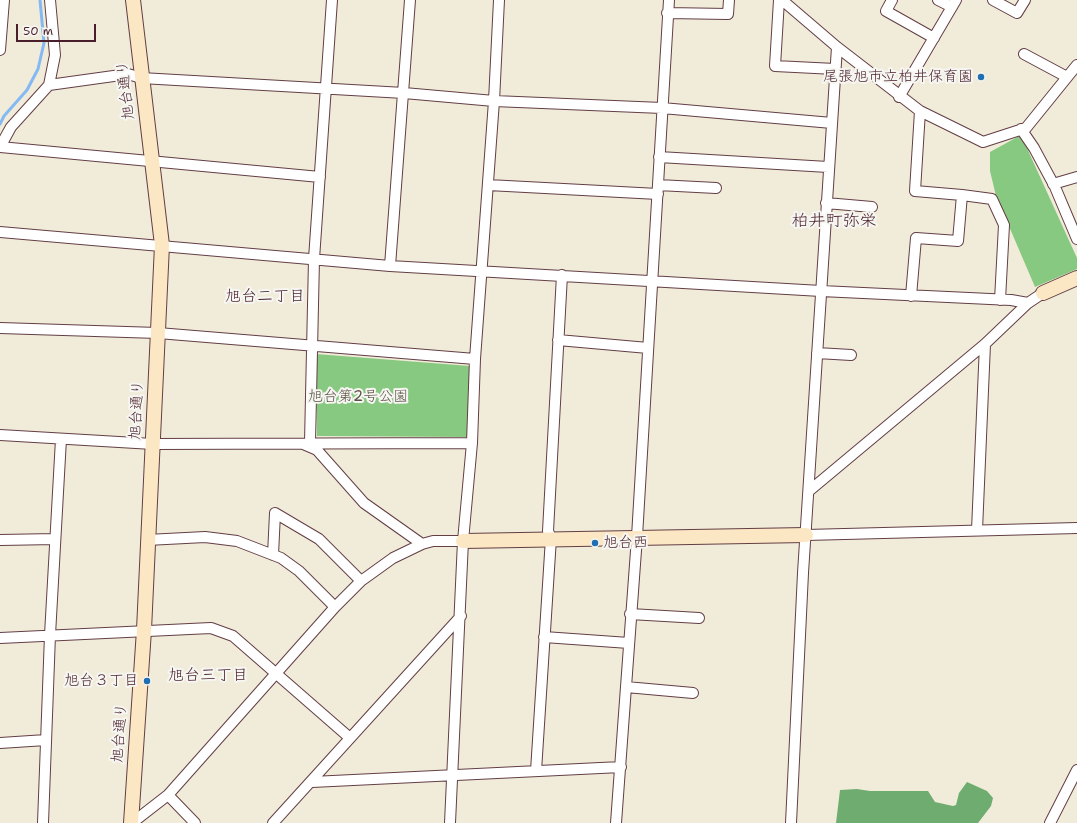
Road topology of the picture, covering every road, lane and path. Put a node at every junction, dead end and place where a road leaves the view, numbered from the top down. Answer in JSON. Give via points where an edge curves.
{"nodes":[{"id":1,"x":50,"y":0,"type":"edge"},
{"id":2,"x":133,"y":0,"type":"edge"},
{"id":3,"x":331,"y":0,"type":"edge"},
{"id":4,"x":410,"y":0,"type":"edge"},
{"id":5,"x":499,"y":0,"type":"edge"},
{"id":6,"x":669,"y":0,"type":"edge"},
{"id":7,"x":730,"y":0,"type":"edge"},
{"id":8,"x":781,"y":0,"type":"edge"},
{"id":9,"x":892,"y":0,"type":"edge"},
{"id":10,"x":938,"y":0,"type":"edge"},
{"id":11,"x":993,"y":0,"type":"edge"},
{"id":12,"x":1025,"y":0,"type":"edge"},
{"id":13,"x":2,"y":1,"type":"edge"},
{"id":14,"x":954,"y":4,"type":"edge"},
{"id":15,"x":667,"y":12,"type":"junction"},
{"id":16,"x":934,"y":38,"type":"junction"},
{"id":17,"x":837,"y":47,"type":"junction"},
{"id":18,"x":0,"y":50,"type":"edge"},
{"id":19,"x":1024,"y":54,"type":"dead end"},
{"id":20,"x":1077,"y":65,"type":"edge"},
{"id":21,"x":835,"y":69,"type":"junction"},
{"id":22,"x":1067,"y":77,"type":"junction"},
{"id":23,"x":141,"y":78,"type":"junction"},
{"id":24,"x":49,"y":85,"type":"junction"},
{"id":25,"x":325,"y":90,"type":"junction"},
{"id":26,"x":404,"y":93,"type":"junction"},
{"id":27,"x":899,"y":96,"type":"junction"},
{"id":28,"x":494,"y":101,"type":"junction"},
{"id":29,"x":662,"y":108,"type":"junction"},
{"id":30,"x":920,"y":111,"type":"junction"},
{"id":31,"x":832,"y":123,"type":"junction"},
{"id":32,"x":1022,"y":129,"type":"junction"},
{"id":33,"x":0,"y":147,"type":"edge"},
{"id":34,"x":659,"y":157,"type":"junction"},
{"id":35,"x":151,"y":162,"type":"junction"},
{"id":36,"x":828,"y":167,"type":"junction"},
{"id":37,"x":320,"y":177,"type":"junction"},
{"id":38,"x":1077,"y":177,"type":"edge"},
{"id":39,"x":1053,"y":184,"type":"junction"},
{"id":40,"x":488,"y":185,"type":"junction"},
{"id":41,"x":716,"y":188,"type":"dead end"},
{"id":42,"x":658,"y":190,"type":"junction"},
{"id":43,"x":962,"y":195,"type":"junction"},
{"id":44,"x":826,"y":203,"type":"junction"},
{"id":45,"x":872,"y":207,"type":"dead end"},
{"id":46,"x":0,"y":232,"type":"edge"},
{"id":47,"x":1077,"y":239,"type":"edge"},
{"id":48,"x":162,"y":245,"type":"junction"},
{"id":49,"x":314,"y":260,"type":"junction"},
{"id":50,"x":390,"y":266,"type":"junction"},
{"id":51,"x":481,"y":270,"type":"junction"},
{"id":52,"x":562,"y":275,"type":"junction"},
{"id":53,"x":1077,"y":278,"type":"edge"},
{"id":54,"x":651,"y":281,"type":"junction"},
{"id":55,"x":821,"y":291,"type":"junction"},
{"id":56,"x":1043,"y":293,"type":"joint"},
{"id":57,"x":911,"y":296,"type":"junction"},
{"id":58,"x":1000,"y":300,"type":"junction"},
{"id":59,"x":1028,"y":303,"type":"junction"},
{"id":60,"x":0,"y":328,"type":"edge"},
{"id":61,"x":158,"y":333,"type":"junction"},
{"id":62,"x":558,"y":340,"type":"junction"},
{"id":63,"x":985,"y":344,"type":"junction"},
{"id":64,"x":311,"y":346,"type":"junction"},
{"id":65,"x":648,"y":348,"type":"junction"},
{"id":66,"x":817,"y":354,"type":"junction"},
{"id":67,"x":851,"y":355,"type":"dead end"},
{"id":68,"x":475,"y":359,"type":"junction"},
{"id":69,"x":0,"y":435,"type":"edge"},
{"id":70,"x":61,"y":439,"type":"junction"},
{"id":71,"x":306,"y":443,"type":"junction"},
{"id":72,"x":472,"y":443,"type":"junction"},
{"id":73,"x":153,"y":444,"type":"junction"},
{"id":74,"x":809,"y":491,"type":"junction"},
{"id":75,"x":1077,"y":528,"type":"edge"},
{"id":76,"x":977,"y":530,"type":"junction"},
{"id":77,"x":806,"y":535,"type":"junction"},
{"id":78,"x":637,"y":537,"type":"junction"},
{"id":79,"x":551,"y":538,"type":"junction"},
{"id":80,"x":55,"y":539,"type":"junction"},
{"id":81,"x":0,"y":540,"type":"edge"},
{"id":82,"x":146,"y":540,"type":"junction"},
{"id":83,"x":464,"y":541,"type":"junction"},
{"id":84,"x":422,"y":544,"type":"junction"},
{"id":85,"x":273,"y":555,"type":"junction"},
{"id":86,"x":361,"y":581,"type":"junction"},
{"id":87,"x":336,"y":607,"type":"junction"},
{"id":88,"x":630,"y":614,"type":"junction"},
{"id":89,"x":461,"y":616,"type":"junction"},
{"id":90,"x":698,"y":618,"type":"dead end"},
{"id":91,"x":144,"y":630,"type":"junction"},
{"id":92,"x":50,"y":634,"type":"junction"},
{"id":93,"x":0,"y":638,"type":"edge"},
{"id":94,"x":544,"y":638,"type":"junction"},
{"id":95,"x":629,"y":643,"type":"junction"},
{"id":96,"x":277,"y":673,"type":"junction"},
{"id":97,"x":626,"y":687,"type":"junction"},
{"id":98,"x":693,"y":693,"type":"dead end"},
{"id":99,"x":350,"y":738,"type":"junction"},
{"id":100,"x":46,"y":740,"type":"junction"},
{"id":101,"x":0,"y":743,"type":"edge"},
{"id":102,"x":621,"y":767,"type":"junction"},
{"id":103,"x":1077,"y":770,"type":"edge"},
{"id":104,"x":536,"y":771,"type":"junction"},
{"id":105,"x":452,"y":775,"type":"junction"},
{"id":106,"x":312,"y":782,"type":"junction"},
{"id":107,"x":168,"y":796,"type":"junction"},
{"id":108,"x":43,"y":823,"type":"edge"},
{"id":109,"x":131,"y":823,"type":"edge"},
{"id":110,"x":195,"y":823,"type":"edge"},
{"id":111,"x":273,"y":823,"type":"edge"},
{"id":112,"x":450,"y":823,"type":"edge"},
{"id":113,"x":616,"y":823,"type":"edge"},
{"id":114,"x":791,"y":823,"type":"edge"},
{"id":115,"x":1050,"y":823,"type":"edge"}],
"edges":[{"from":1,"to":24,"type":"street","via":[[55,55]]},
{"from":2,"to":23,"type":"street","name":"旭台通り"},
{"from":3,"to":25,"type":"street"},
{"from":4,"to":26,"type":"street"},
{"from":5,"to":28,"type":"street"},
{"from":6,"to":15,"type":"street"},
{"from":7,"to":15,"type":"street","via":[[728,14]]},
{"from":8,"to":17,"type":"street"},
{"from":8,"to":21,"type":"street","via":[[775,66]]},
{"from":9,"to":16,"type":"street","via":[[886,11]]},
{"from":10,"to":14,"type":"street"},
{"from":11,"to":12,"type":"street","via":[[1017,13]]},
{"from":13,"to":18,"type":"street"},
{"from":14,"to":16,"type":"street"},
{"from":15,"to":29,"type":"street"},
{"from":16,"to":27,"type":"street"},
{"from":17,"to":21,"type":"street"},
{"from":17,"to":27,"type":"street"},
{"from":19,"to":22,"type":"street"},
{"from":20,"to":22,"type":"street"},
{"from":21,"to":31,"type":"street"},
{"from":22,"to":32,"type":"street","via":[[1026,128]]},
{"from":23,"to":24,"type":"street","via":[[128,74]]},
{"from":23,"to":25,"type":"street"},
{"from":23,"to":35,"type":"street","name":"旭台通り"},
{"from":24,"to":33,"type":"street","via":[[11,127]]},
{"from":25,"to":26,"type":"street"},
{"from":25,"to":37,"type":"street"},
{"from":26,"to":28,"type":"street"},
{"from":26,"to":50,"type":"street"},
{"from":27,"to":30,"type":"street"},
{"from":28,"to":29,"type":"street"},
{"from":28,"to":40,"type":"street"},
{"from":29,"to":31,"type":"street"},
{"from":29,"to":34,"type":"street"},
{"from":30,"to":32,"type":"street","via":[[984,142]]},
{"from":30,"to":43,"type":"street","via":[[915,191]]},
{"from":31,"to":36,"type":"street"},
{"from":32,"to":39,"type":"street"},
{"from":33,"to":35,"type":"street"},
{"from":34,"to":36,"type":"street"},
{"from":34,"to":42,"type":"street"},
{"from":35,"to":37,"type":"street"},
{"from":35,"to":48,"type":"street","name":"旭台通り"},
{"from":36,"to":44,"type":"street"},
{"from":37,"to":49,"type":"street"},
{"from":38,"to":39,"type":"street"},
{"from":39,"to":47,"type":"street"},
{"from":40,"to":42,"type":"street"},
{"from":40,"to":51,"type":"street"},
{"from":41,"to":42,"type":"street"},
{"from":42,"to":54,"type":"street"},
{"from":43,"to":57,"type":"street","via":[[958,241],[916,238]]},
{"from":43,"to":58,"type":"street","via":[[992,199],[1004,225]]},
{"from":44,"to":45,"type":"street"},
{"from":44,"to":55,"type":"street"},
{"from":46,"to":48,"type":"street"},
{"from":48,"to":49,"type":"street"},
{"from":48,"to":61,"type":"street","name":"旭台通り"},
{"from":49,"to":50,"type":"street"},
{"from":49,"to":64,"type":"street"},
{"from":50,"to":51,"type":"street"},
{"from":51,"to":52,"type":"street"},
{"from":51,"to":68,"type":"street"},
{"from":52,"to":54,"type":"street"},
{"from":52,"to":62,"type":"street"},
{"from":53,"to":56,"type":"street"},
{"from":54,"to":55,"type":"street"},
{"from":54,"to":65,"type":"street"},
{"from":55,"to":57,"type":"street"},
{"from":55,"to":66,"type":"street"},
{"from":56,"to":59,"type":"street"},
{"from":57,"to":58,"type":"street"},
{"from":58,"to":59,"type":"street"},
{"from":59,"to":63,"type":"street"},
{"from":60,"to":61,"type":"street"},
{"from":61,"to":64,"type":"street"},
{"from":61,"to":73,"type":"street","name":"旭台通り"},
{"from":62,"to":65,"type":"street"},
{"from":62,"to":79,"type":"street","via":[[548,531]]},
{"from":63,"to":74,"type":"street"},
{"from":63,"to":76,"type":"street"},
{"from":64,"to":68,"type":"street"},
{"from":64,"to":71,"type":"street"},
{"from":65,"to":78,"type":"street"},
{"from":66,"to":67,"type":"street"},
{"from":66,"to":74,"type":"street"},
{"from":68,"to":72,"type":"street"},
{"from":69,"to":70,"type":"street"},
{"from":70,"to":73,"type":"street"},
{"from":70,"to":80,"type":"street"},
{"from":71,"to":72,"type":"street"},
{"from":71,"to":73,"type":"street"},
{"from":71,"to":84,"type":"street","via":[[317,450],[364,503]]},
{"from":72,"to":83,"type":"street"},
{"from":73,"to":82,"type":"street","name":"旭台通り"},
{"from":74,"to":77,"type":"street"},
{"from":75,"to":76,"type":"street"},
{"from":76,"to":77,"type":"street"},
{"from":77,"to":78,"type":"street"},
{"from":77,"to":114,"type":"street"},
{"from":78,"to":79,"type":"street"},
{"from":78,"to":88,"type":"street"},
{"from":79,"to":83,"type":"street"},
{"from":79,"to":94,"type":"street"},
{"from":80,"to":81,"type":"street"},
{"from":80,"to":92,"type":"street"},
{"from":82,"to":85,"type":"street","via":[[205,537],[237,541]]},
{"from":82,"to":91,"type":"street","name":"旭台通り"},
{"from":83,"to":84,"type":"street","via":[[433,541]]},
{"from":83,"to":89,"type":"street"},
{"from":84,"to":86,"type":"street","via":[[393,558]]},
{"from":85,"to":86,"type":"street","via":[[275,513],[319,539]]},
{"from":85,"to":87,"type":"street","via":[[299,571]]},
{"from":86,"to":87,"type":"street"},
{"from":87,"to":96,"type":"street"},
{"from":88,"to":90,"type":"street"},
{"from":88,"to":95,"type":"street"},
{"from":89,"to":99,"type":"street"},
{"from":89,"to":105,"type":"street"},
{"from":91,"to":92,"type":"street"},
{"from":91,"to":96,"type":"street","via":[[211,628],[233,636]]},
{"from":91,"to":109,"type":"street","name":"旭台通り"},
{"from":92,"to":93,"type":"street"},
{"from":92,"to":100,"type":"street"},
{"from":94,"to":95,"type":"street"},
{"from":94,"to":104,"type":"street"},
{"from":95,"to":97,"type":"street"},
{"from":96,"to":99,"type":"street"},
{"from":96,"to":107,"type":"street"},
{"from":97,"to":98,"type":"street"},
{"from":97,"to":102,"type":"street"},
{"from":99,"to":106,"type":"street"},
{"from":100,"to":101,"type":"street"},
{"from":100,"to":108,"type":"street"},
{"from":102,"to":104,"type":"street"},
{"from":102,"to":113,"type":"street"},
{"from":103,"to":115,"type":"street"},
{"from":104,"to":105,"type":"street"},
{"from":105,"to":106,"type":"street"},
{"from":105,"to":112,"type":"street"},
{"from":106,"to":111,"type":"street"},
{"from":107,"to":109,"type":"street"},
{"from":107,"to":110,"type":"street"}]}
